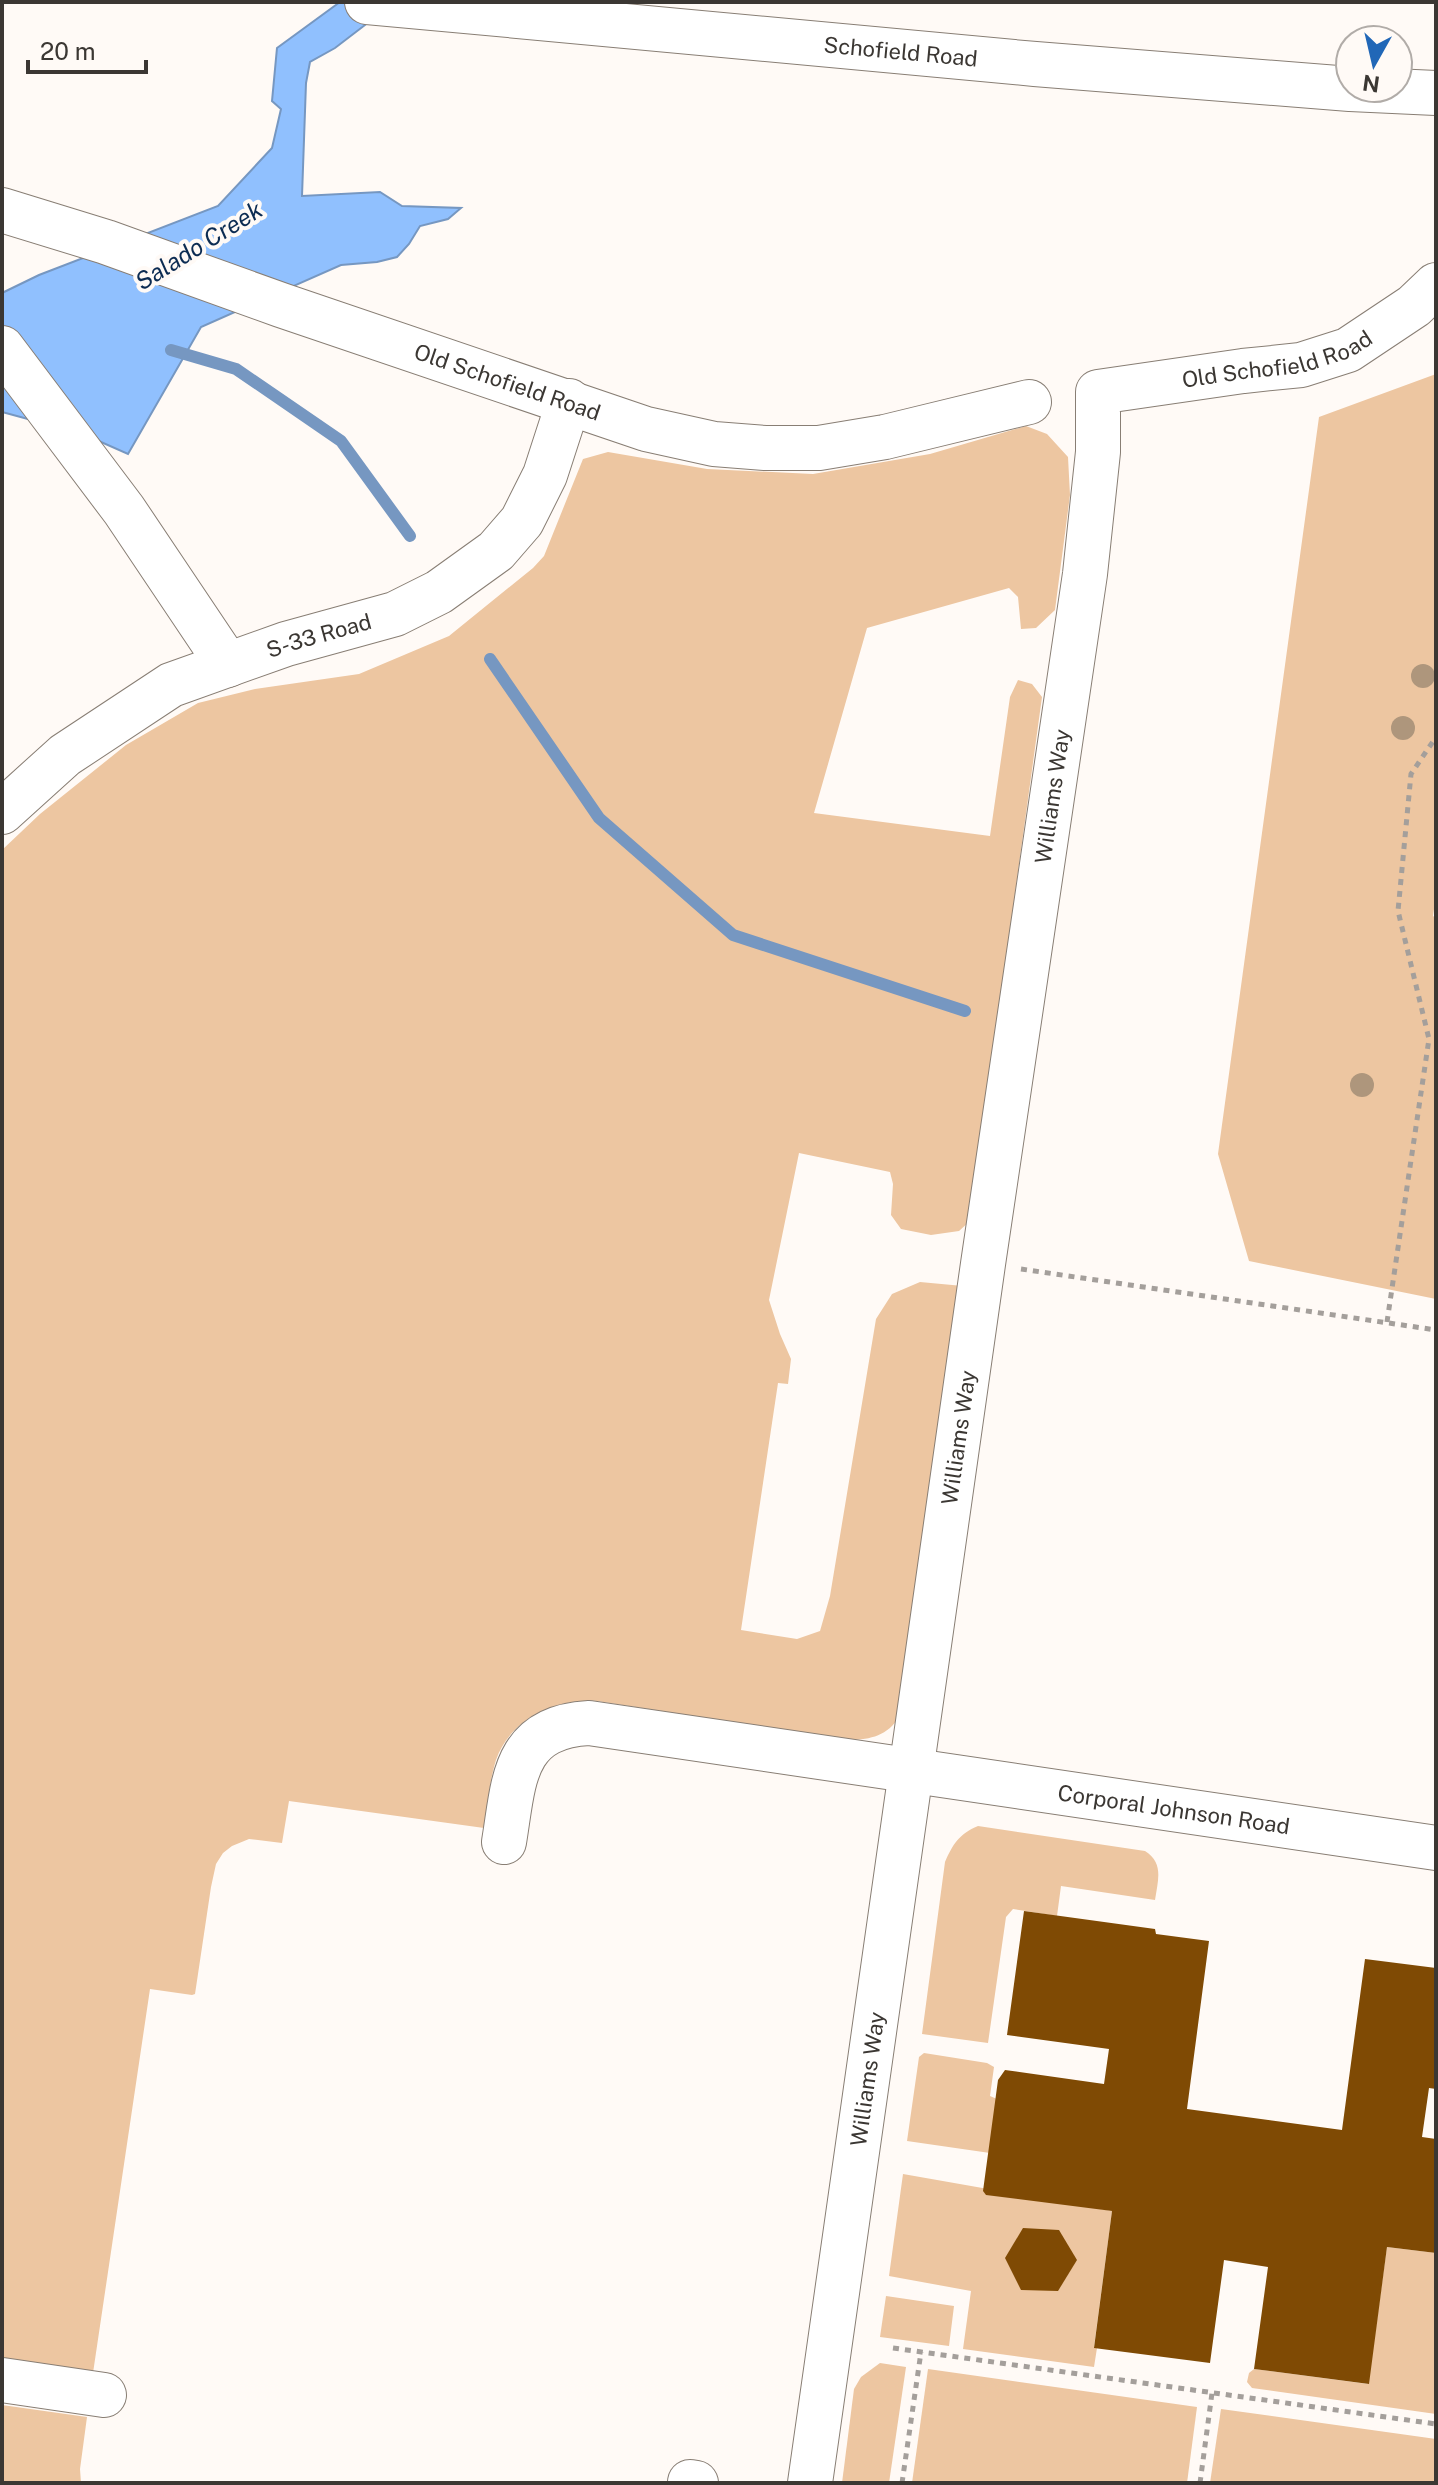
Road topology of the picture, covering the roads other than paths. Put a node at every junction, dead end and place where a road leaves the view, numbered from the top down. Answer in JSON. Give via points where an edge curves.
{"nodes":[{"id":1,"x":367,"y":2,"type":"edge"},
{"id":2,"x":1436,"y":93,"type":"edge"},
{"id":3,"x":2,"y":210,"type":"edge"},
{"id":4,"x":1436,"y":285,"type":"edge"},
{"id":5,"x":2,"y":348,"type":"edge"},
{"id":6,"x":1098,"y":392,"type":"joint"},
{"id":7,"x":569,"y":401,"type":"junction"},
{"id":8,"x":1029,"y":402,"type":"dead end"},
{"id":9,"x":228,"y":665,"type":"junction"},
{"id":10,"x":2,"y":812,"type":"edge"},
{"id":11,"x":911,"y":1772,"type":"junction"},
{"id":12,"x":504,"y":1842,"type":"dead end"},
{"id":13,"x":1436,"y":1848,"type":"edge"},
{"id":14,"x":2,"y":2380,"type":"edge"},
{"id":15,"x":104,"y":2395,"type":"dead end"},
{"id":16,"x":690,"y":2482,"type":"edge"},
{"id":17,"x":696,"y":2483,"type":"edge"},
{"id":18,"x":810,"y":2483,"type":"edge"}],
"edges":[{"from":1,"to":2,"type":"street","name":"Schofield Road","via":[[1035,64]]},
{"from":3,"to":7,"type":"street","name":"Old Schofield Road"},
{"from":4,"to":6,"type":"street","name":"Old Schofield Road","via":[[1348,350],[1301,365]]},
{"from":5,"to":9,"type":"street","via":[[124,510]]},
{"from":6,"to":11,"type":"street","name":"Williams Way","via":[[1098,452],[1085,574]]},
{"from":7,"to":8,"type":"street","name":"Old Schofield Road","via":[[646,429],[714,444],[765,448],[819,448],[885,437]]},
{"from":7,"to":9,"type":"street","name":"S-33 Road","via":[[545,475],[522,521],[496,551],[439,592],[395,614]]},
{"from":9,"to":10,"type":"street","name":"S-33 Road","via":[[171,685],[65,755]]},
{"from":11,"to":12,"type":"street","name":"Corporal Johnson Road","via":[[568,1724],[528,1749]]},
{"from":11,"to":13,"type":"street","name":"Corporal Johnson Road"},
{"from":11,"to":18,"type":"street","name":"Williams Way"},
{"from":14,"to":15,"type":"street"},
{"from":16,"to":17,"type":"street"}]}
